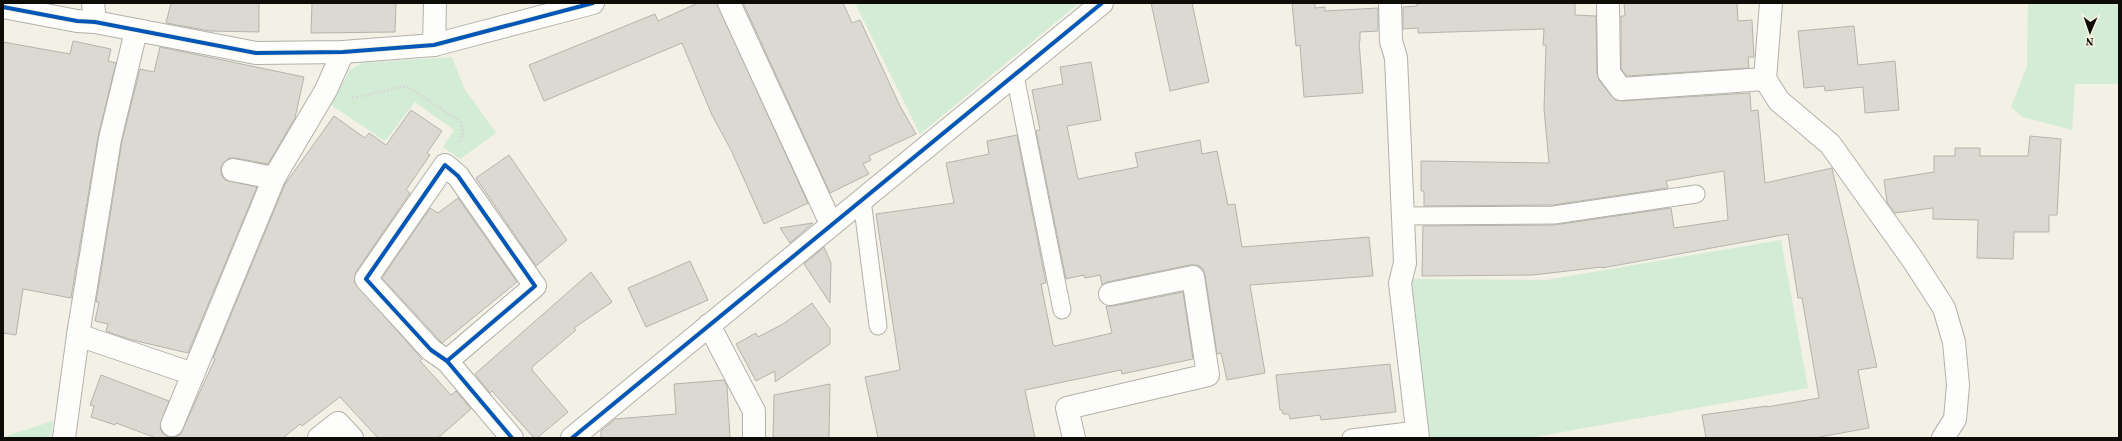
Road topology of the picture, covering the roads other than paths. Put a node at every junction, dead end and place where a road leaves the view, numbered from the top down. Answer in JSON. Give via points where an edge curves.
{"nodes":[{"id":1,"x":435,"y":3,"type":"edge"},
{"id":2,"x":590,"y":3,"type":"edge"},
{"id":3,"x":729,"y":3,"type":"edge"},
{"id":4,"x":1102,"y":3,"type":"edge"},
{"id":5,"x":1390,"y":3,"type":"edge"},
{"id":6,"x":1608,"y":3,"type":"edge"},
{"id":7,"x":1771,"y":3,"type":"edge"},
{"id":8,"x":3,"y":7,"type":"edge"},
{"id":9,"x":94,"y":12,"type":"edge"},
{"id":10,"x":136,"y":31,"type":"junction"},
{"id":11,"x":434,"y":45,"type":"junction"},
{"id":12,"x":343,"y":52,"type":"junction"},
{"id":13,"x":1015,"y":76,"type":"junction"},
{"id":14,"x":1765,"y":79,"type":"junction"},
{"id":15,"x":233,"y":170,"type":"dead end"},
{"id":16,"x":274,"y":178,"type":"junction"},
{"id":17,"x":1696,"y":194,"type":"dead end"},
{"id":18,"x":862,"y":200,"type":"junction"},
{"id":19,"x":1403,"y":216,"type":"junction"},
{"id":20,"x":831,"y":224,"type":"junction"},
{"id":21,"x":1110,"y":294,"type":"dead end"},
{"id":22,"x":1062,"y":310,"type":"dead end"},
{"id":23,"x":709,"y":325,"type":"junction"},
{"id":24,"x":878,"y":326,"type":"dead end"},
{"id":25,"x":78,"y":336,"type":"junction"},
{"id":26,"x":447,"y":361,"type":"junction"},
{"id":27,"x":193,"y":374,"type":"junction"},
{"id":28,"x":172,"y":425,"type":"dead end"},
{"id":29,"x":1418,"y":434,"type":"edge"},
{"id":30,"x":64,"y":438,"type":"edge"},
{"id":31,"x":319,"y":438,"type":"edge"},
{"id":32,"x":352,"y":438,"type":"edge"},
{"id":33,"x":512,"y":438,"type":"edge"},
{"id":34,"x":572,"y":438,"type":"edge"},
{"id":35,"x":754,"y":438,"type":"edge"},
{"id":36,"x":1074,"y":438,"type":"edge"},
{"id":37,"x":1351,"y":438,"type":"edge"},
{"id":38,"x":1943,"y":438,"type":"edge"}],
"edges":[{"from":1,"to":11,"type":"street"},
{"from":2,"to":11,"type":"street"},
{"from":3,"to":20,"type":"street"},
{"from":4,"to":13,"type":"street"},
{"from":5,"to":19,"type":"street","via":[[1391,41],[1396,58]]},
{"from":6,"to":14,"type":"street","via":[[1609,73],[1621,89]]},
{"from":7,"to":14,"type":"street"},
{"from":8,"to":9,"type":"street","via":[[77,21]]},
{"from":9,"to":10,"type":"street"},
{"from":10,"to":12,"type":"street","via":[[256,53]]},
{"from":10,"to":25,"type":"street","via":[[110,139]]},
{"from":11,"to":12,"type":"street"},
{"from":12,"to":16,"type":"street","via":[[326,90]]},
{"from":13,"to":18,"type":"street"},
{"from":13,"to":22,"type":"lane"},
{"from":14,"to":38,"type":"street","via":[[1779,101],[1830,144],[1944,308],[1954,342],[1958,385],[1955,419]]},
{"from":15,"to":16,"type":"street"},
{"from":16,"to":27,"type":"street"},
{"from":17,"to":19,"type":"lane","via":[[1554,215]]},
{"from":18,"to":20,"type":"street"},
{"from":18,"to":24,"type":"lane"},
{"from":19,"to":29,"type":"street","via":[[1405,263],[1400,283]]},
{"from":20,"to":23,"type":"street"},
{"from":21,"to":36,"type":"street","via":[[1193,277],[1208,375],[1067,408]]},
{"from":23,"to":34,"type":"street"},
{"from":23,"to":35,"type":"street","via":[[754,411]]},
{"from":25,"to":27,"type":"street"},
{"from":25,"to":30,"type":"street"},
{"from":26,"to":26,"type":"street","via":[[431,350],[366,279],[445,165],[458,176],[535,286]]},
{"from":26,"to":33,"type":"street"},
{"from":27,"to":28,"type":"street"},
{"from":29,"to":37,"type":"lane"},
{"from":31,"to":32,"type":"street","via":[[338,423]]}]}
